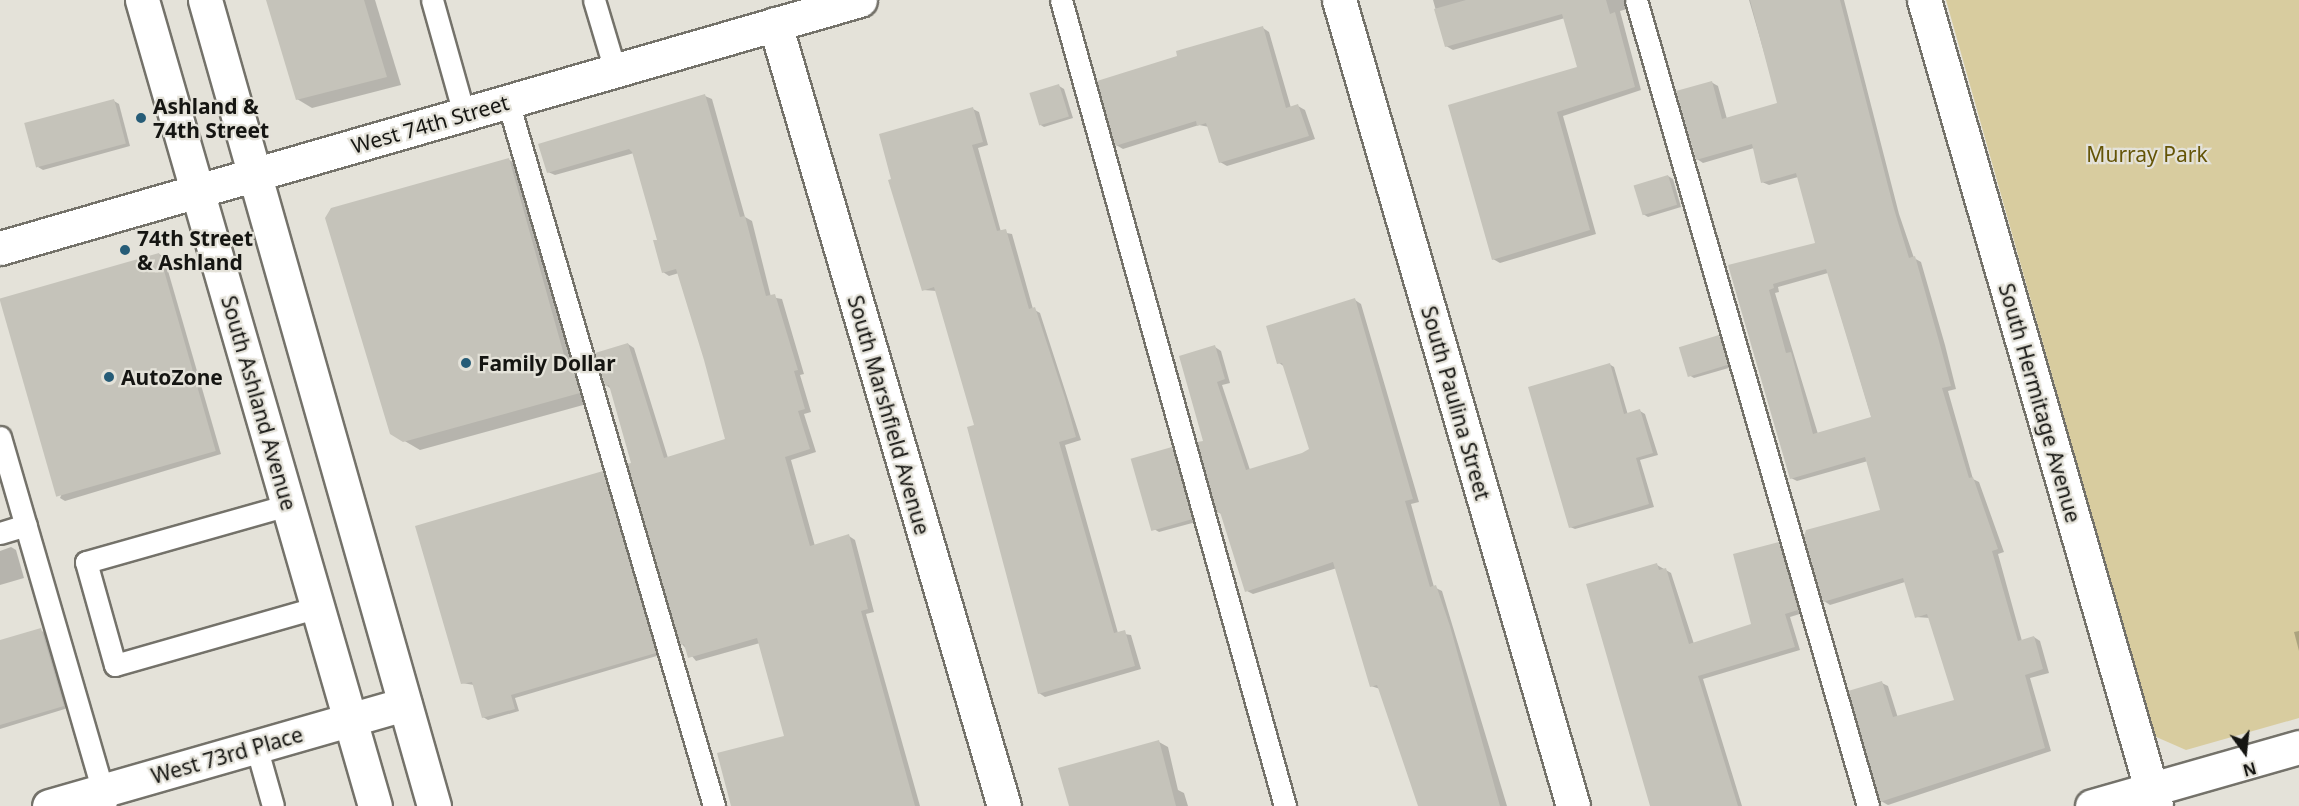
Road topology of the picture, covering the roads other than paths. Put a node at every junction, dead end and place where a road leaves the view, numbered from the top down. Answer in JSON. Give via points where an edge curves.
{"nodes":[{"id":1,"x":142,"y":0,"type":"edge"},
{"id":2,"x":205,"y":0,"type":"edge"},
{"id":3,"x":432,"y":0,"type":"edge"},
{"id":4,"x":594,"y":0,"type":"edge"},
{"id":5,"x":860,"y":0,"type":"edge"},
{"id":6,"x":1061,"y":0,"type":"edge"},
{"id":7,"x":1339,"y":0,"type":"edge"},
{"id":8,"x":1636,"y":0,"type":"edge"},
{"id":9,"x":1924,"y":0,"type":"edge"},
{"id":10,"x":775,"y":24,"type":"junction"},
{"id":11,"x":615,"y":70,"type":"junction"},
{"id":12,"x":508,"y":102,"type":"junction"},
{"id":13,"x":464,"y":114,"type":"junction"},
{"id":14,"x":252,"y":175,"type":"junction"},
{"id":15,"x":197,"y":191,"type":"junction"},
{"id":16,"x":0,"y":248,"type":"edge"},
{"id":17,"x":0,"y":436,"type":"edge"},
{"id":18,"x":288,"y":505,"type":"junction"},
{"id":19,"x":26,"y":525,"type":"junction"},
{"id":20,"x":0,"y":533,"type":"edge"},
{"id":21,"x":318,"y":607,"type":"junction"},
{"id":22,"x":405,"y":704,"type":"junction"},
{"id":23,"x":350,"y":719,"type":"junction"},
{"id":24,"x":256,"y":746,"type":"junction"},
{"id":25,"x":2299,"y":747,"type":"edge"},
{"id":26,"x":105,"y":798,"type":"edge"},
{"id":27,"x":2154,"y":798,"type":"edge"},
{"id":28,"x":49,"y":806,"type":"edge"},
{"id":29,"x":273,"y":806,"type":"edge"},
{"id":30,"x":375,"y":806,"type":"edge"},
{"id":31,"x":434,"y":806,"type":"edge"},
{"id":32,"x":714,"y":806,"type":"edge"},
{"id":33,"x":1004,"y":806,"type":"edge"},
{"id":34,"x":1285,"y":806,"type":"edge"},
{"id":35,"x":1573,"y":806,"type":"edge"},
{"id":36,"x":1868,"y":806,"type":"edge"},
{"id":37,"x":2092,"y":806,"type":"edge"}],
"edges":[{"from":1,"to":15,"type":"street","name":"South Ashland Avenue"},
{"from":2,"to":14,"type":"street"},
{"from":3,"to":13,"type":"lane"},
{"from":4,"to":11,"type":"lane"},
{"from":5,"to":10,"type":"street","name":"West 74th Street"},
{"from":6,"to":34,"type":"lane"},
{"from":7,"to":35,"type":"street","name":"South Paulina Street"},
{"from":8,"to":36,"type":"lane"},
{"from":9,"to":27,"type":"street","name":"South Hermitage Avenue"},
{"from":10,"to":11,"type":"street","name":"West 74th Street"},
{"from":10,"to":33,"type":"street","name":"South Marshfield Avenue"},
{"from":11,"to":12,"type":"street","name":"West 74th Street"},
{"from":12,"to":13,"type":"street","name":"West 74th Street"},
{"from":12,"to":32,"type":"lane"},
{"from":13,"to":14,"type":"street","name":"West 74th Street"},
{"from":14,"to":15,"type":"street","name":"West 74th Street"},
{"from":14,"to":22,"type":"street"},
{"from":15,"to":16,"type":"street","name":"West 74th Street"},
{"from":15,"to":18,"type":"street","name":"South Ashland Avenue"},
{"from":17,"to":19,"type":"lane"},
{"from":18,"to":21,"type":"street","name":"South Ashland Avenue"},
{"from":18,"to":21,"type":"lane","via":[[86,562],[115,665]]},
{"from":19,"to":20,"type":"lane"},
{"from":19,"to":26,"type":"lane"},
{"from":21,"to":23,"type":"street","name":"South Ashland Avenue"},
{"from":22,"to":23,"type":"street","name":"West 73rd Place"},
{"from":22,"to":31,"type":"street"},
{"from":23,"to":24,"type":"street","name":"West 73rd Place"},
{"from":23,"to":30,"type":"street","name":"South Ashland Avenue"},
{"from":24,"to":26,"type":"street","name":"West 73rd Place"},
{"from":24,"to":29,"type":"lane"},
{"from":25,"to":27,"type":"street"},
{"from":26,"to":28,"type":"street","name":"West 73rd Place"},
{"from":27,"to":37,"type":"street"}]}
